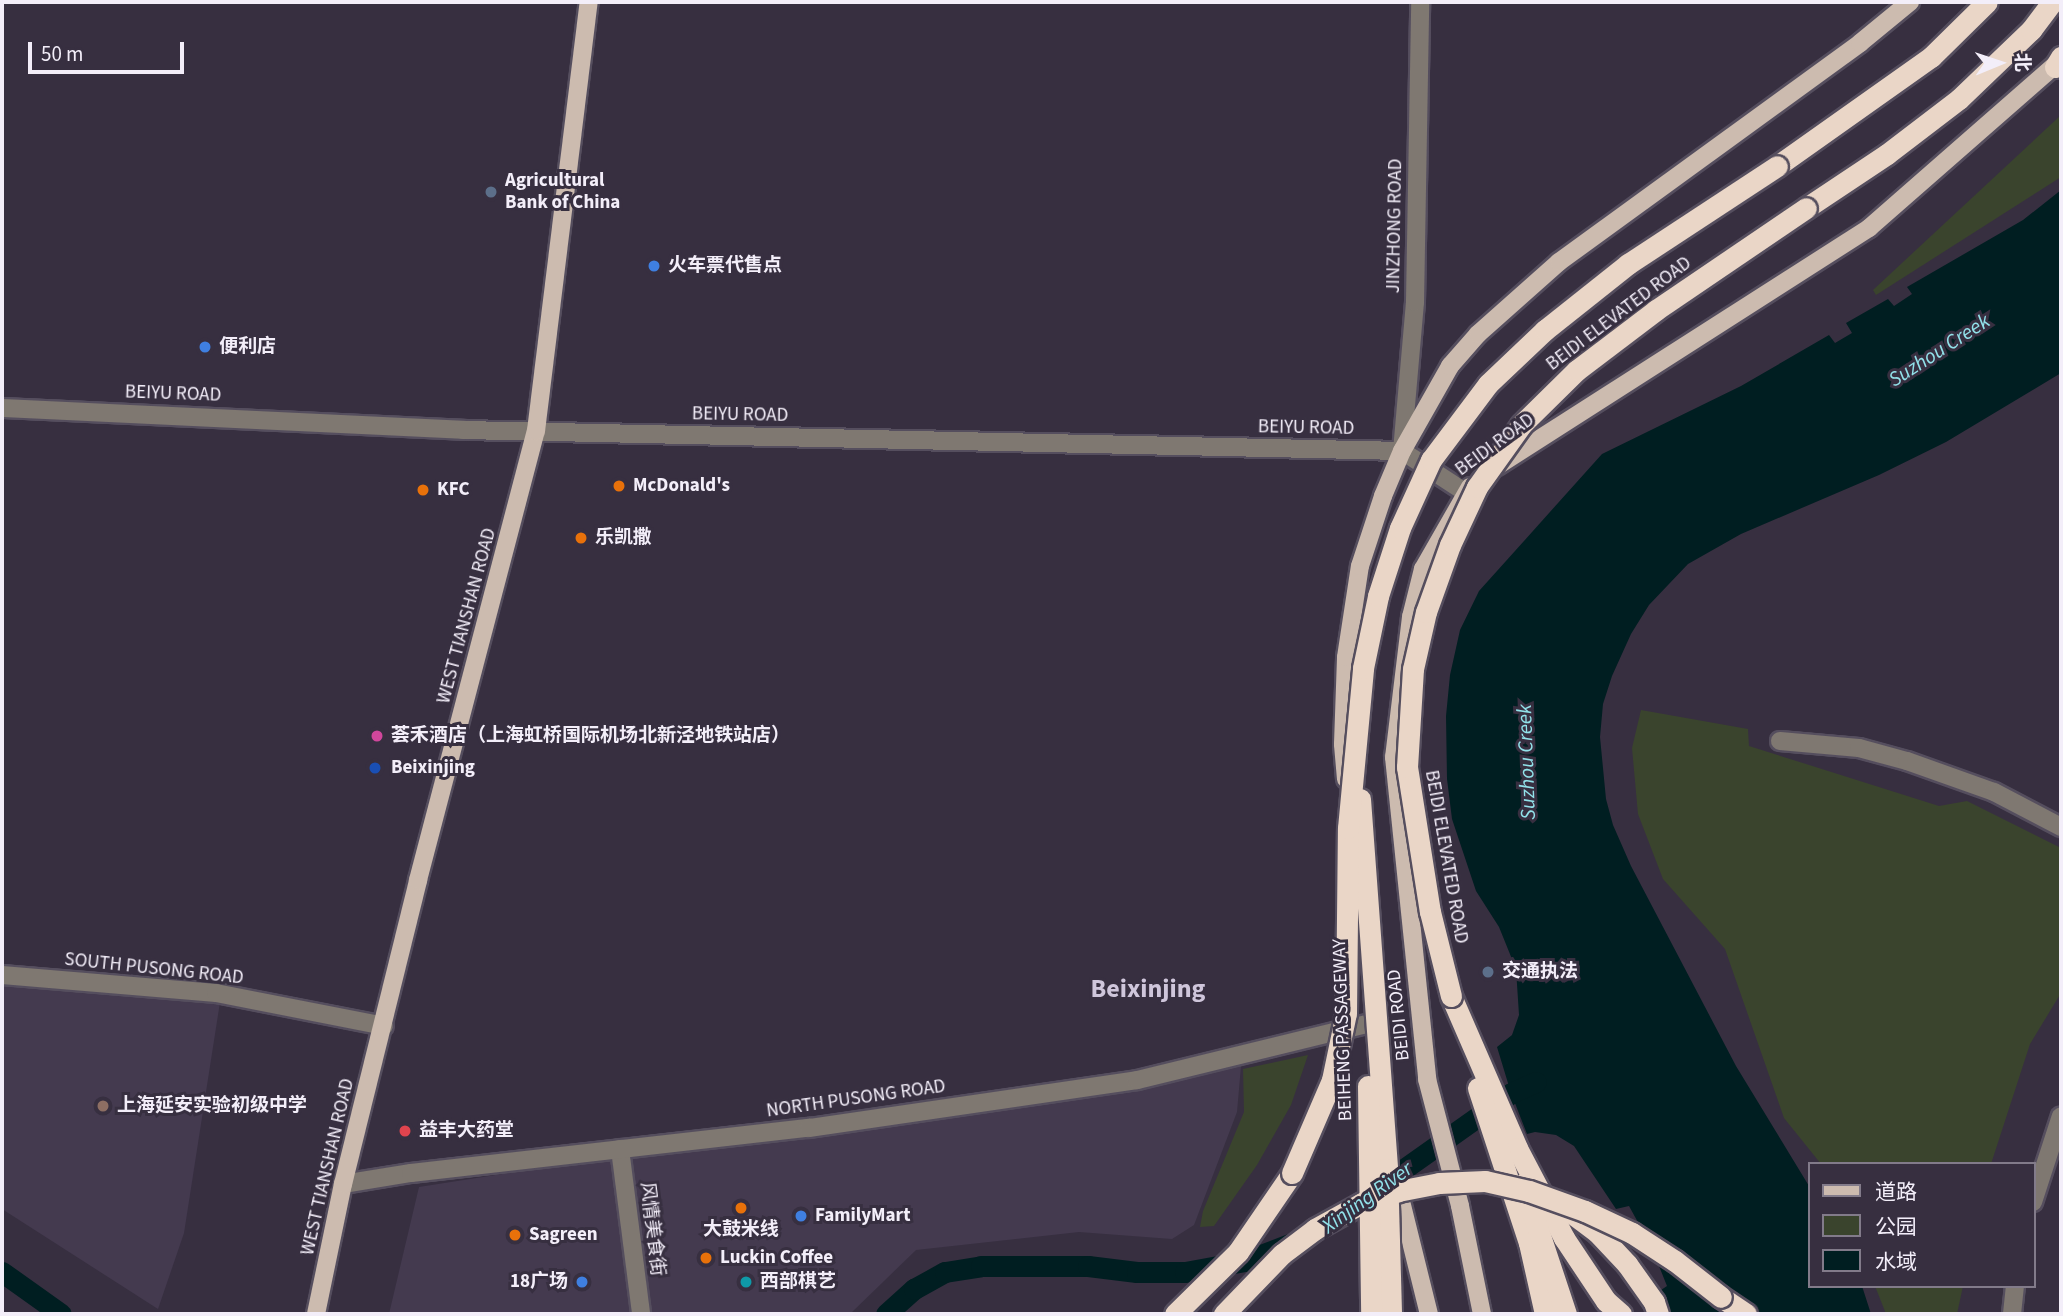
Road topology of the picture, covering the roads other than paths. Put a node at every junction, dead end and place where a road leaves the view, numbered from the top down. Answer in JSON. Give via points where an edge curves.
{"nodes":[{"id":1,"x":589,"y":2,"type":"edge"},
{"id":2,"x":1420,"y":2,"type":"edge"},
{"id":3,"x":1910,"y":2,"type":"edge"},
{"id":4,"x":1987,"y":2,"type":"edge"},
{"id":5,"x":2052,"y":2,"type":"edge"},
{"id":6,"x":2059,"y":61,"type":"edge"},
{"id":7,"x":2,"y":408,"type":"edge"},
{"id":8,"x":536,"y":431,"type":"junction"},
{"id":9,"x":1402,"y":451,"type":"junction"},
{"id":10,"x":1465,"y":492,"type":"junction"},
{"id":11,"x":1780,"y":741,"type":"dead end"},
{"id":12,"x":1355,"y":745,"type":"junction"},
{"id":13,"x":2061,"y":827,"type":"edge"},
{"id":14,"x":2,"y":975,"type":"edge"},
{"id":15,"x":1451,"y":996,"type":"junction"},
{"id":16,"x":1370,"y":1023,"type":"junction"},
{"id":17,"x":384,"y":1026,"type":"junction"},
{"id":18,"x":2061,"y":1116,"type":"edge"},
{"id":19,"x":620,"y":1149,"type":"junction"},
{"id":20,"x":343,"y":1184,"type":"junction"},
{"id":21,"x":2035,"y":1196,"type":"edge"},
{"id":22,"x":1554,"y":1200,"type":"junction"},
{"id":23,"x":2015,"y":1288,"type":"edge"},
{"id":24,"x":1227,"y":1310,"type":"edge"},
{"id":25,"x":316,"y":1314,"type":"edge"},
{"id":26,"x":642,"y":1314,"type":"edge"},
{"id":27,"x":1175,"y":1314,"type":"edge"},
{"id":28,"x":1371,"y":1314,"type":"edge"},
{"id":29,"x":1391,"y":1314,"type":"edge"},
{"id":30,"x":1429,"y":1314,"type":"edge"},
{"id":31,"x":1482,"y":1314,"type":"edge"},
{"id":32,"x":1545,"y":1314,"type":"edge"},
{"id":33,"x":1566,"y":1314,"type":"edge"},
{"id":34,"x":1620,"y":1314,"type":"edge"},
{"id":35,"x":1658,"y":1314,"type":"edge"},
{"id":36,"x":1746,"y":1314,"type":"edge"},
{"id":37,"x":2012,"y":1314,"type":"edge"}],
"edges":[{"from":1,"to":8,"type":"main road","name":"WEST TIANSHAN ROAD"},
{"from":2,"to":9,"type":"street","name":"JINZHONG ROAD","via":[[1415,302]]},
{"from":3,"to":9,"type":"main road","name":"BEIDI ROAD","via":[[1559,262],[1478,334],[1450,366]]},
{"from":4,"to":12,"type":"highway","name":"BEIDI ELEVATED ROAD","bridge":true,"via":[[1931,57],[1629,264],[1545,330],[1488,384],[1431,460],[1400,528],[1378,596],[1363,668]]},
{"from":5,"to":15,"type":"highway","name":"BEIDI ELEVATED ROAD","bridge":true,"via":[[2031,30],[1959,99],[1577,370],[1521,425],[1477,487],[1426,612],[1413,670],[1407,767],[1430,912]]},
{"from":6,"to":10,"type":"main road","name":"BEIDI ROAD","via":[[1869,228],[1513,453]]},
{"from":7,"to":8,"type":"street","name":"BEIYU ROAD"},
{"from":8,"to":9,"type":"street","name":"BEIYU ROAD"},
{"from":8,"to":17,"type":"main road","name":"WEST TIANSHAN ROAD"},
{"from":9,"to":10,"type":"street"},
{"from":9,"to":16,"type":"main road","name":"BEIDI ROAD","via":[[1360,566],[1346,657],[1343,744]]},
{"from":10,"to":31,"type":"main road","name":"BEIDI ROAD","via":[[1423,569],[1411,617],[1394,757],[1427,1079]]},
{"from":11,"to":13,"type":"street","via":[[1847,746],[1907,761],[1994,792]]},
{"from":12,"to":27,"type":"highway","bridge":true,"via":[[1348,828],[1346,1013],[1332,1080],[1292,1173],[1268,1212],[1238,1252]]},
{"from":12,"to":28,"type":"highway","name":"BEIHENG PASSAGEWAY","bridge":true},
{"from":12,"to":29,"type":"highway","bridge":true,"via":[[1387,1169]]},
{"from":14,"to":17,"type":"street","name":"SOUTH PUSONG ROAD","via":[[216,993]]},
{"from":15,"to":32,"type":"highway","bridge":true,"via":[[1529,1243]]},
{"from":15,"to":33,"type":"highway","bridge":true,"via":[[1547,1250]]},
{"from":15,"to":34,"type":"highway","bridge":true,"via":[[1517,1148],[1563,1238]]},
{"from":16,"to":19,"type":"street","name":"NORTH PUSONG ROAD","via":[[1137,1080],[809,1128]]},
{"from":16,"to":30,"type":"main road","name":"BEIDI ROAD","bridge":true,"via":[[1378,1113]]},
{"from":17,"to":20,"type":"main road","name":"WEST TIANSHAN ROAD"},
{"from":18,"to":21,"type":"street"},
{"from":19,"to":20,"type":"street","name":"NORTH PUSONG ROAD"},
{"from":19,"to":26,"type":"street","name":"风情美食街"},
{"from":20,"to":25,"type":"main road","name":"WEST TIANSHAN ROAD"},
{"from":22,"to":24,"type":"highway","bridge":true,"via":[[1485,1181],[1439,1183],[1362,1203],[1315,1229],[1282,1255]]},
{"from":22,"to":35,"type":"highway","bridge":true,"via":[[1597,1232],[1627,1264]]},
{"from":22,"to":36,"type":"highway","bridge":true,"via":[[1632,1233]]},
{"from":23,"to":37,"type":"street"}]}
